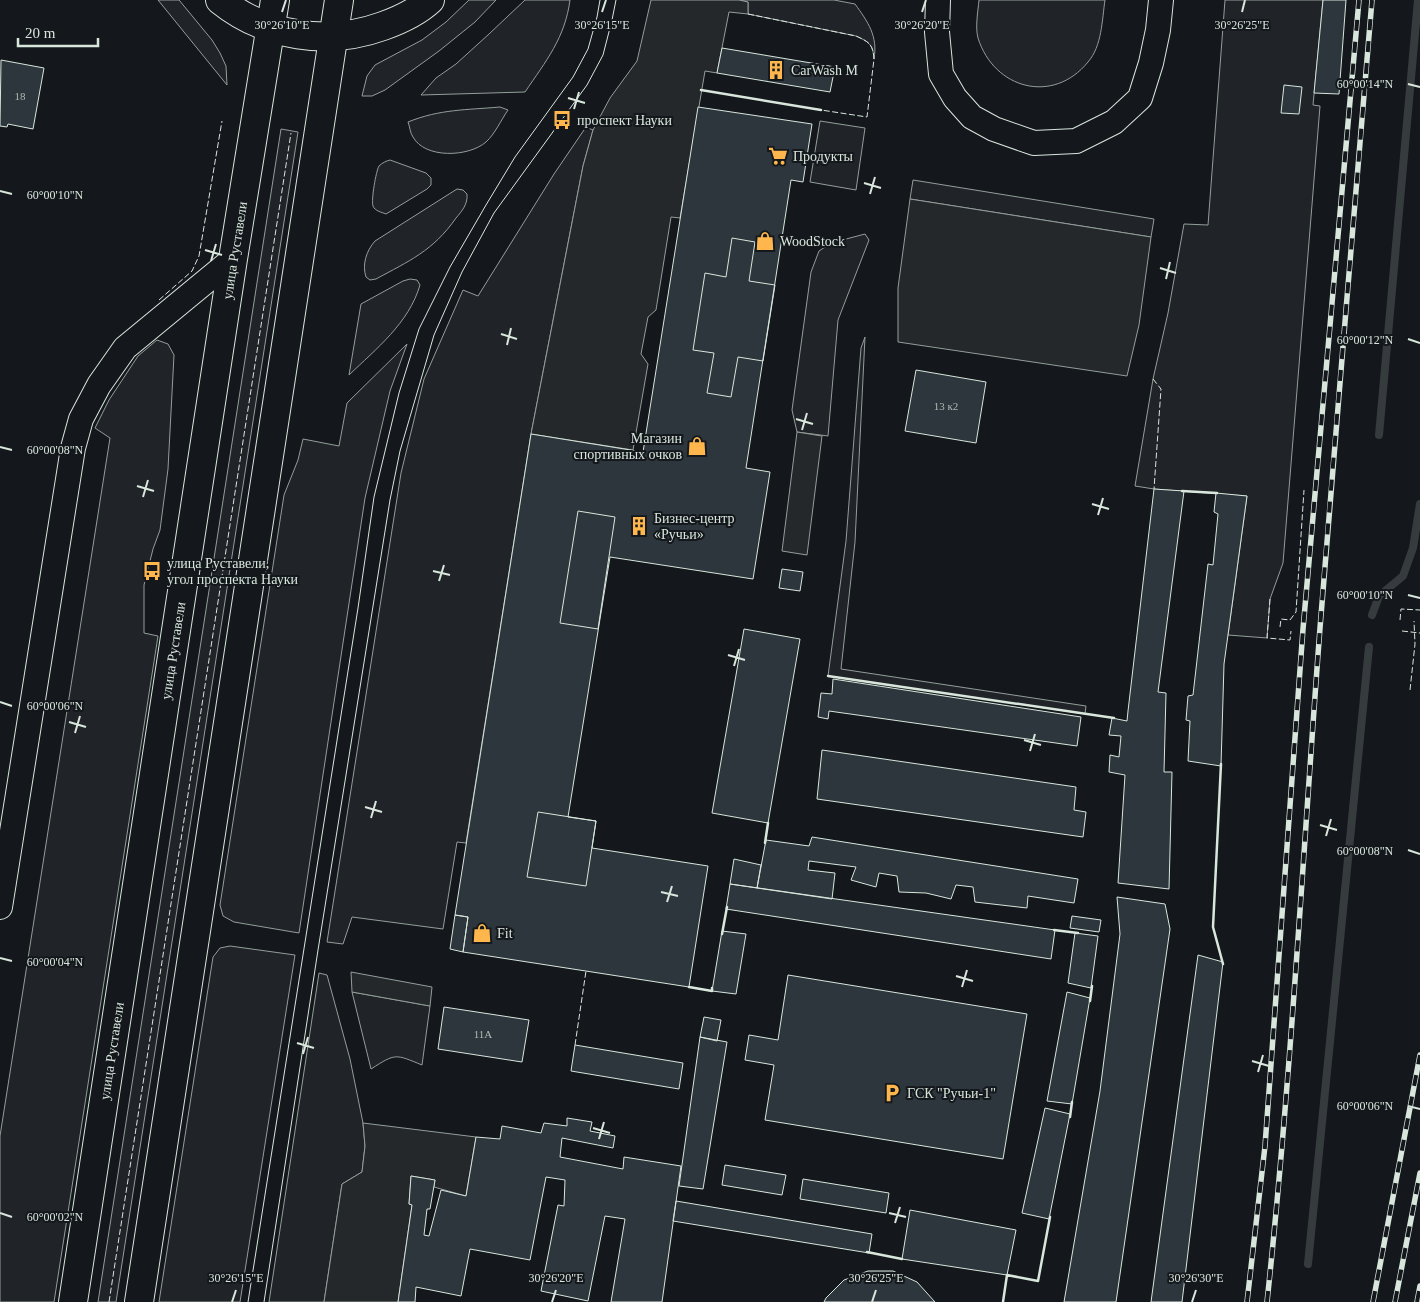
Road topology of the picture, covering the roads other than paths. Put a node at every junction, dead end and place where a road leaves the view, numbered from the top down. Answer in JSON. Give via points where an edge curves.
{"nodes":[{"id":1,"x":220,"y":0,"type":"edge"},
{"id":2,"x":275,"y":0,"type":"edge"},
{"id":3,"x":339,"y":0,"type":"edge"},
{"id":4,"x":430,"y":0,"type":"edge"},
{"id":5,"x":938,"y":0,"type":"edge"},
{"id":6,"x":1161,"y":0,"type":"edge"},
{"id":7,"x":271,"y":28,"type":"junction"},
{"id":8,"x":334,"y":37,"type":"junction"},
{"id":9,"x":233,"y":260,"type":"junction"},
{"id":10,"x":0,"y":907,"type":"edge"},
{"id":11,"x":73,"y":1302,"type":"edge"},
{"id":12,"x":138,"y":1302,"type":"edge"}],
"edges":[{"from":1,"to":7,"type":"main road","via":[[249,19]]},
{"from":2,"to":7,"type":"main road","name":"улица Руставели"},
{"from":3,"to":8,"type":"main road"},
{"from":4,"to":8,"type":"main road","via":[[398,21],[366,32]]},
{"from":5,"to":6,"type":"street","via":[[941,74],[955,98],[972,117],[994,129],[1034,143],[1076,141],[1114,122],[1140,98],[1152,63]]},
{"from":7,"to":8,"type":"main road","via":[[302,36]]},
{"from":7,"to":9,"type":"main road","name":"улица Руставели"},
{"from":8,"to":12,"type":"main road"},
{"from":9,"to":10,"type":"street","via":[[125,348],[81,419]]},
{"from":9,"to":11,"type":"main road","name":"улица Руставели"}]}
